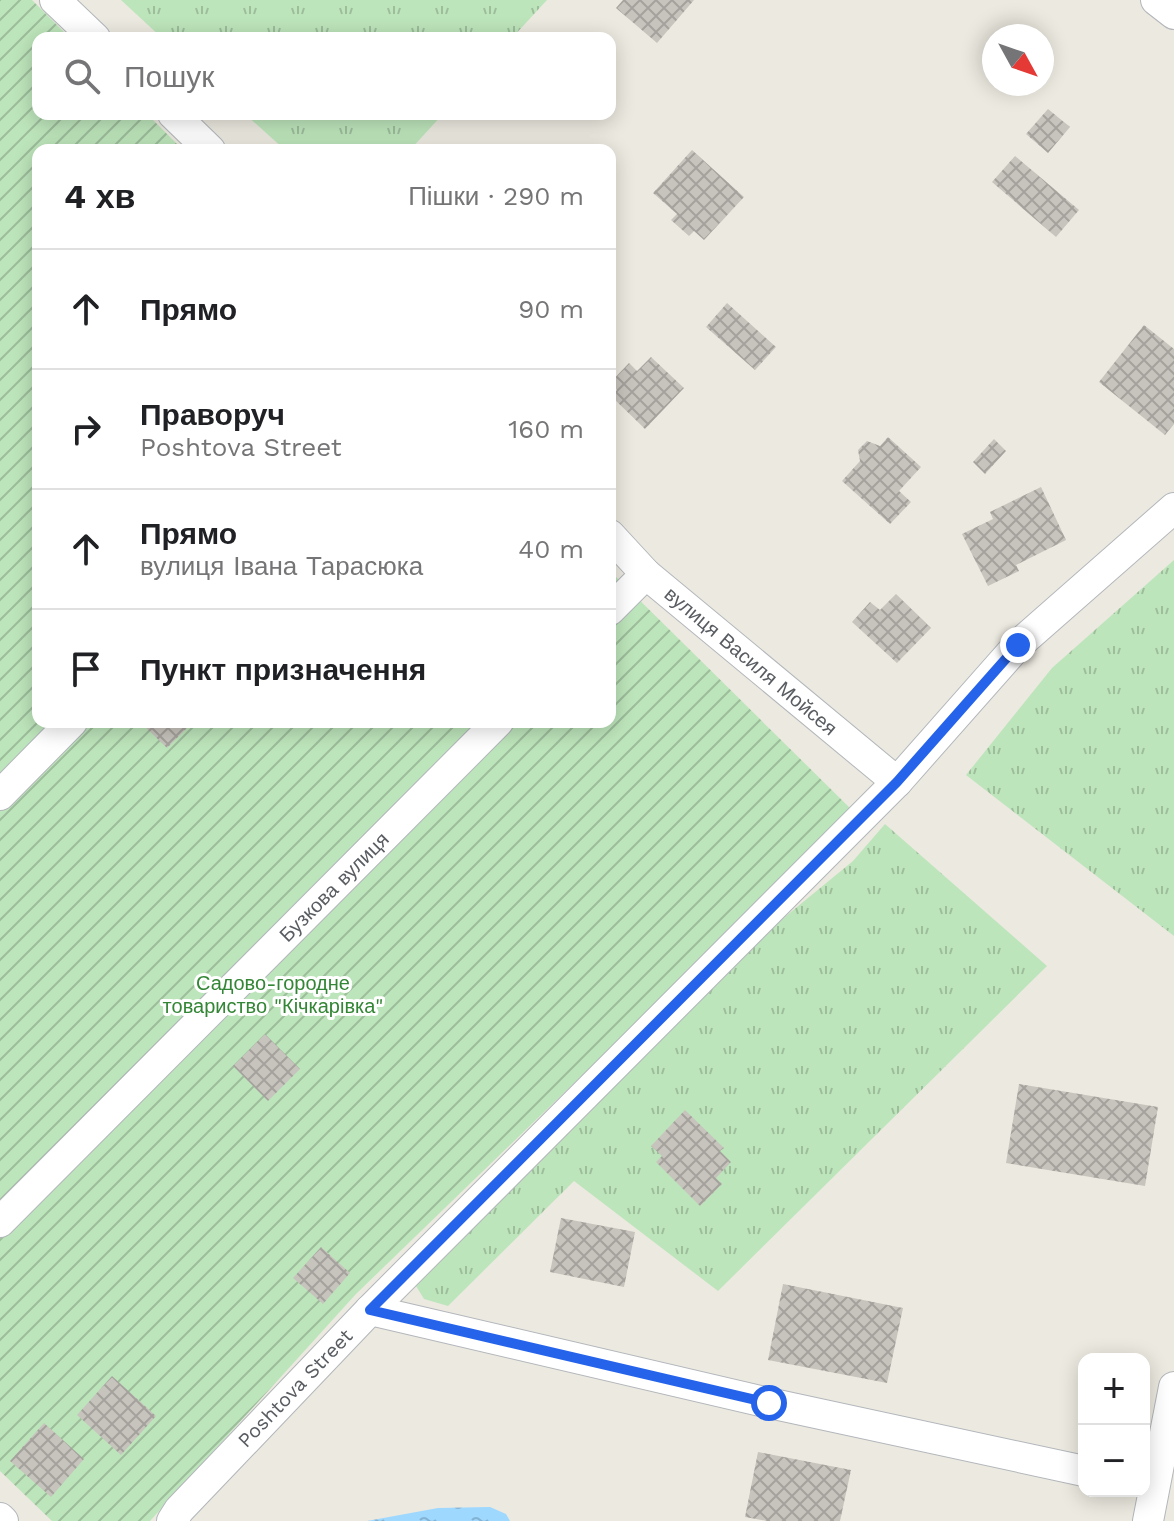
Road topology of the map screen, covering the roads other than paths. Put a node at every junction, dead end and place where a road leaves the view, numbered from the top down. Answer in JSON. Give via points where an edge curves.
{"nodes":[{"id":1,"x":55,"y":0,"type":"edge"},
{"id":2,"x":1156,"y":0,"type":"edge"},
{"id":3,"x":1174,"y":14,"type":"edge"},
{"id":4,"x":89,"y":32,"type":"edge"},
{"id":5,"x":179,"y":120,"type":"edge"},
{"id":6,"x":204,"y":144,"type":"edge"},
{"id":7,"x":1174,"y":508,"type":"edge"},
{"id":8,"x":616,"y":542,"type":"edge"},
{"id":9,"x":646,"y":574,"type":"junction"},
{"id":10,"x":616,"y":604,"type":"edge"},
{"id":11,"x":66,"y":728,"type":"edge"},
{"id":12,"x":492,"y":728,"type":"edge"},
{"id":13,"x":897,"y":782,"type":"junction"},
{"id":14,"x":0,"y":795,"type":"edge"},
{"id":15,"x":0,"y":1222,"type":"edge"},
{"id":16,"x":370,"y":1310,"type":"junction"},
{"id":17,"x":1174,"y":1387,"type":"edge"},
{"id":18,"x":1078,"y":1470,"type":"edge"},
{"id":19,"x":1150,"y":1482,"type":"edge"},
{"id":20,"x":1149,"y":1497,"type":"edge"},
{"id":21,"x":172,"y":1521,"type":"edge"},
{"id":22,"x":1148,"y":1521,"type":"edge"}],
"edges":[{"from":1,"to":4,"type":"street"},
{"from":2,"to":3,"type":"street"},
{"from":5,"to":6,"type":"street"},
{"from":7,"to":13,"type":"street","name":"Poshtova Street","via":[[1018,645]]},
{"from":8,"to":9,"type":"street","name":"вулиця Василя Мойсея"},
{"from":9,"to":10,"type":"street"},
{"from":9,"to":13,"type":"street","name":"вулиця Василя Мойсея"},
{"from":11,"to":14,"type":"street"},
{"from":12,"to":15,"type":"street","name":"Бузкова вулиця"},
{"from":13,"to":16,"type":"street","name":"Poshtova Street"},
{"from":16,"to":18,"type":"street"},
{"from":16,"to":21,"type":"street","name":"Poshtova Street"},
{"from":17,"to":19,"type":"street"},
{"from":20,"to":22,"type":"street"}]}
